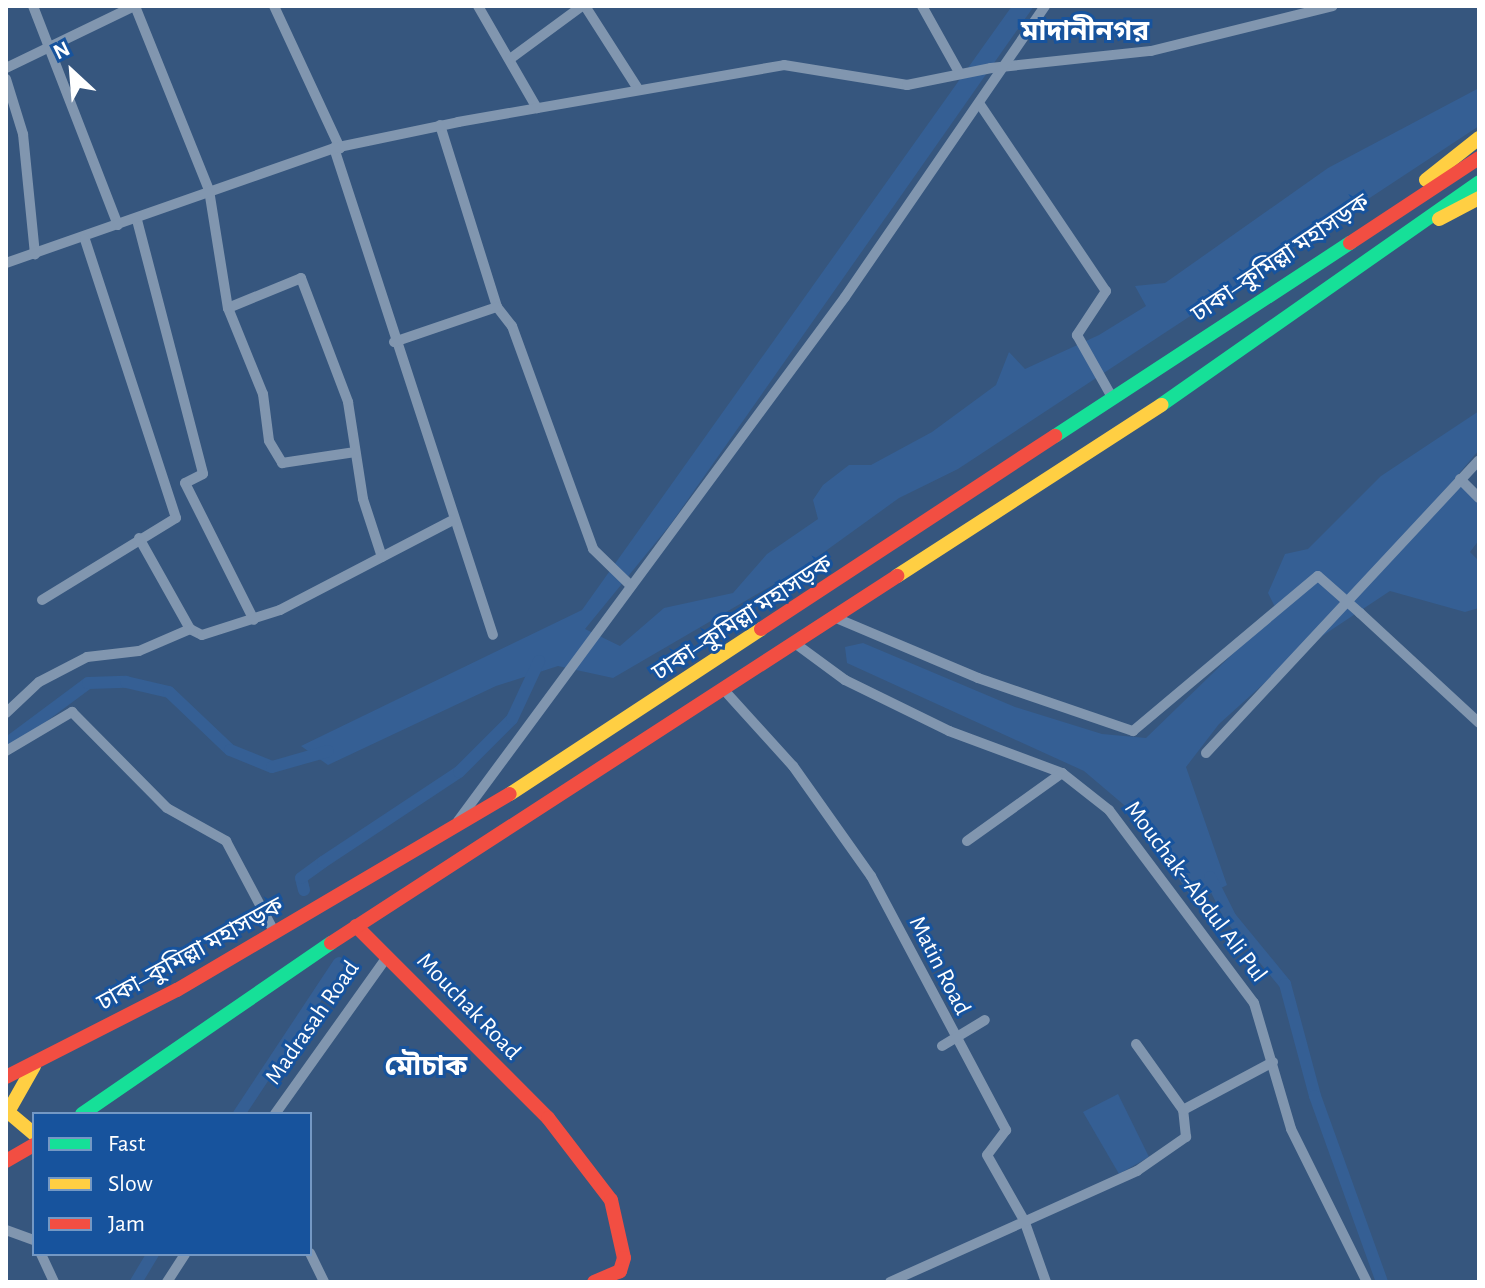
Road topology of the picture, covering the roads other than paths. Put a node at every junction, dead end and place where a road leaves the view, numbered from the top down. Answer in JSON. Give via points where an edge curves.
{"nodes":[{"id":1,"x":33,"y":6,"type":"edge"},
{"id":2,"x":135,"y":6,"type":"edge"},
{"id":3,"x":274,"y":6,"type":"edge"},
{"id":4,"x":478,"y":6,"type":"edge"},
{"id":5,"x":584,"y":6,"type":"edge"},
{"id":6,"x":922,"y":6,"type":"edge"},
{"id":7,"x":1045,"y":6,"type":"edge"},
{"id":8,"x":1333,"y":6,"type":"edge"},
{"id":9,"x":52,"y":50,"type":"junction"},
{"id":10,"x":510,"y":59,"type":"junction"},
{"id":11,"x":996,"y":67,"type":"junction"},
{"id":12,"x":6,"y":68,"type":"edge"},
{"id":13,"x":964,"y":73,"type":"junction"},
{"id":14,"x":6,"y":79,"type":"edge"},
{"id":15,"x":638,"y":89,"type":"junction"},
{"id":16,"x":979,"y":103,"type":"junction"},
{"id":17,"x":537,"y":108,"type":"junction"},
{"id":18,"x":440,"y":125,"type":"junction"},
{"id":19,"x":1479,"y":138,"type":"edge"},
{"id":20,"x":337,"y":148,"type":"junction"},
{"id":21,"x":1479,"y":158,"type":"edge"},
{"id":22,"x":1479,"y":182,"type":"edge"},
{"id":23,"x":209,"y":190,"type":"junction"},
{"id":24,"x":1479,"y":198,"type":"edge"},
{"id":25,"x":1397,"y":206,"type":"junction"},
{"id":26,"x":137,"y":220,"type":"junction"},
{"id":27,"x":118,"y":225,"type":"junction"},
{"id":28,"x":1414,"y":228,"type":"junction"},
{"id":29,"x":85,"y":239,"type":"junction"},
{"id":30,"x":35,"y":254,"type":"junction"},
{"id":31,"x":6,"y":263,"type":"edge"},
{"id":32,"x":497,"y":307,"type":"junction"},
{"id":33,"x":228,"y":308,"type":"junction"},
{"id":34,"x":394,"y":342,"type":"junction"},
{"id":35,"x":1113,"y":399,"type":"junction"},
{"id":36,"x":355,"y":452,"type":"junction"},
{"id":37,"x":1479,"y":460,"type":"edge"},
{"id":38,"x":1460,"y":479,"type":"junction"},
{"id":39,"x":1479,"y":498,"type":"edge"},
{"id":40,"x":453,"y":520,"type":"junction"},
{"id":41,"x":139,"y":538,"type":"junction"},
{"id":42,"x":382,"y":557,"type":"junction"},
{"id":43,"x":629,"y":585,"type":"junction"},
{"id":44,"x":42,"y":600,"type":"dead end"},
{"id":45,"x":836,"y":618,"type":"junction"},
{"id":46,"x":254,"y":620,"type":"junction"},
{"id":47,"x":190,"y":629,"type":"junction"},
{"id":48,"x":493,"y":635,"type":"dead end"},
{"id":49,"x":796,"y":644,"type":"junction"},
{"id":50,"x":724,"y":690,"type":"junction"},
{"id":51,"x":6,"y":713,"type":"edge"},
{"id":52,"x":1479,"y":723,"type":"edge"},
{"id":53,"x":6,"y":751,"type":"edge"},
{"id":54,"x":1206,"y":753,"type":"dead end"},
{"id":55,"x":1062,"y":773,"type":"junction"},
{"id":56,"x":450,"y":833,"type":"junction"},
{"id":57,"x":967,"y":841,"type":"dead end"},
{"id":58,"x":356,"y":926,"type":"junction"},
{"id":59,"x":275,"y":933,"type":"junction"},
{"id":60,"x":387,"y":957,"type":"junction"},
{"id":61,"x":985,"y":1020,"type":"dead end"},
{"id":62,"x":956,"y":1041,"type":"junction"},
{"id":63,"x":1136,"y":1044,"type":"dead end"},
{"id":64,"x":942,"y":1046,"type":"dead end"},
{"id":65,"x":39,"y":1061,"type":"junction"},
{"id":66,"x":1273,"y":1062,"type":"junction"},
{"id":67,"x":6,"y":1077,"type":"edge"},
{"id":68,"x":1183,"y":1110,"type":"junction"},
{"id":69,"x":85,"y":1112,"type":"edge"},
{"id":70,"x":276,"y":1112,"type":"edge"},
{"id":71,"x":32,"y":1132,"type":"edge"},
{"id":72,"x":32,"y":1146,"type":"edge"},
{"id":73,"x":6,"y":1161,"type":"edge"},
{"id":74,"x":1024,"y":1220,"type":"junction"},
{"id":75,"x":6,"y":1230,"type":"edge"},
{"id":76,"x":32,"y":1239,"type":"edge"},
{"id":77,"x":42,"y":1256,"type":"edge"},
{"id":78,"x":184,"y":1256,"type":"edge"},
{"id":79,"x":311,"y":1256,"type":"edge"},
{"id":80,"x":54,"y":1282,"type":"edge"},
{"id":81,"x":167,"y":1282,"type":"edge"},
{"id":82,"x":324,"y":1282,"type":"edge"},
{"id":83,"x":594,"y":1282,"type":"edge"},
{"id":84,"x":890,"y":1282,"type":"edge"},
{"id":85,"x":1046,"y":1282,"type":"edge"},
{"id":86,"x":1367,"y":1282,"type":"edge"}],
"edges":[{"from":1,"to":9,"type":"street"},
{"from":2,"to":9,"type":"street"},
{"from":2,"to":23,"type":"street"},
{"from":3,"to":20,"type":"street"},
{"from":4,"to":10,"type":"street"},
{"from":5,"to":10,"type":"street"},
{"from":5,"to":15,"type":"street"},
{"from":6,"to":13,"type":"street"},
{"from":7,"to":11,"type":"street"},
{"from":8,"to":11,"type":"street","via":[[1151,51]]},
{"from":9,"to":12,"type":"street"},
{"from":9,"to":27,"type":"street"},
{"from":10,"to":17,"type":"street"},
{"from":11,"to":13,"type":"street"},
{"from":11,"to":16,"type":"street"},
{"from":13,"to":15,"type":"street","via":[[907,85],[784,65]]},
{"from":14,"to":30,"type":"street","via":[[23,134]]},
{"from":15,"to":17,"type":"street"},
{"from":16,"to":35,"type":"street","via":[[1106,291],[1077,335]]},
{"from":16,"to":43,"type":"street"},
{"from":17,"to":18,"type":"street"},
{"from":18,"to":20,"type":"street"},
{"from":18,"to":32,"type":"street"},
{"from":19,"to":25,"type":"main road"},
{"from":20,"to":23,"type":"street"},
{"from":20,"to":34,"type":"street"},
{"from":21,"to":25,"type":"main road","name":"ঢাকা–কুমিল্লা মহাসড়ক"},
{"from":22,"to":28,"type":"main road","name":"ঢাকা–কুমিল্লা মহাসড়ক"},
{"from":23,"to":26,"type":"street"},
{"from":23,"to":33,"type":"street"},
{"from":24,"to":28,"type":"main road"},
{"from":25,"to":35,"type":"main road","name":"ঢাকা–কুমিল্লা মহাসড়ক"},
{"from":26,"to":27,"type":"street"},
{"from":26,"to":46,"type":"street","via":[[203,474],[185,483]]},
{"from":27,"to":29,"type":"street"},
{"from":28,"to":45,"type":"main road","name":"ঢাকা–কুমিল্লা মহাসড়ক"},
{"from":29,"to":30,"type":"street"},
{"from":29,"to":41,"type":"street","via":[[176,518]]},
{"from":30,"to":31,"type":"street"},
{"from":32,"to":34,"type":"street"},
{"from":32,"to":43,"type":"street","via":[[512,326],[593,549]]},
{"from":33,"to":36,"type":"street","via":[[263,394],[261,418],[282,463]]},
{"from":33,"to":36,"type":"street","via":[[301,278],[348,402]]},
{"from":34,"to":40,"type":"street"},
{"from":35,"to":56,"type":"main road","name":"ঢাকা–কুমিল্লা মহাসড়ক"},
{"from":36,"to":42,"type":"street"},
{"from":37,"to":38,"type":"street"},
{"from":38,"to":39,"type":"street"},
{"from":38,"to":54,"type":"street"},
{"from":40,"to":42,"type":"street"},
{"from":40,"to":48,"type":"street"},
{"from":41,"to":44,"type":"street"},
{"from":41,"to":47,"type":"street"},
{"from":42,"to":46,"type":"street"},
{"from":43,"to":56,"type":"street"},
{"from":45,"to":49,"type":"main road","name":"ঢাকা–কুমিল্লা মহাসড়ক"},
{"from":45,"to":52,"type":"street","bridge":true,"via":[[978,678],[1133,731],[1318,576]]},
{"from":46,"to":47,"type":"street","via":[[202,635]]},
{"from":47,"to":51,"type":"street","via":[[139,651],[87,657],[39,682]]},
{"from":49,"to":50,"type":"main road","name":"ঢাকা–কুমিল্লা মহাসড়ক"},
{"from":49,"to":55,"type":"street","name":"Mouchak--Abdul Ali Pul","via":[[845,680],[949,731]]},
{"from":50,"to":58,"type":"main road","name":"ঢাকা–কুমিল্লা মহাসড়ক"},
{"from":50,"to":62,"type":"street","name":"Matin Road","via":[[793,766],[871,876]]},
{"from":53,"to":59,"type":"street","via":[[72,712],[167,808],[226,841]]},
{"from":55,"to":57,"type":"street"},
{"from":55,"to":66,"type":"street","name":"Mouchak--Abdul Ali Pul","via":[[1109,810],[1214,944],[1254,1003]]},
{"from":56,"to":59,"type":"main road","name":"ঢাকা–কুমিল্লা মহাসড়ক"},
{"from":58,"to":60,"type":"main road","name":"Mouchak Road"},
{"from":58,"to":69,"type":"main road","name":"ঢাকা–কুমিল্লা মহাসড়ক"},
{"from":59,"to":65,"type":"main road","name":"ঢাকা–কুমিল্লা মহাসড়ক"},
{"from":60,"to":70,"type":"street","name":"Madrasah Road"},
{"from":60,"to":83,"type":"main road","name":"Mouchak Road","via":[[548,1118],[611,1200],[624,1258],[620,1271]]},
{"from":61,"to":62,"type":"street"},
{"from":62,"to":64,"type":"street"},
{"from":62,"to":74,"type":"street","name":"Matin Road","via":[[1006,1130],[987,1155]]},
{"from":63,"to":68,"type":"street"},
{"from":65,"to":67,"type":"main road","name":"ঢাকা–কুমিল্লা মহাসড়ক"},
{"from":65,"to":71,"type":"main road","via":[[8,1112]]},
{"from":66,"to":68,"type":"street"},
{"from":66,"to":86,"type":"street","name":"Mouchak--Abdul Ali Pul","via":[[1291,1129]]},
{"from":68,"to":74,"type":"street","via":[[1186,1137],[1137,1171]]},
{"from":72,"to":73,"type":"main road"},
{"from":74,"to":84,"type":"street"},
{"from":74,"to":85,"type":"street","name":"Matin Road"},
{"from":75,"to":76,"type":"street"},
{"from":77,"to":80,"type":"street"},
{"from":78,"to":81,"type":"street"},
{"from":79,"to":82,"type":"street"}]}
